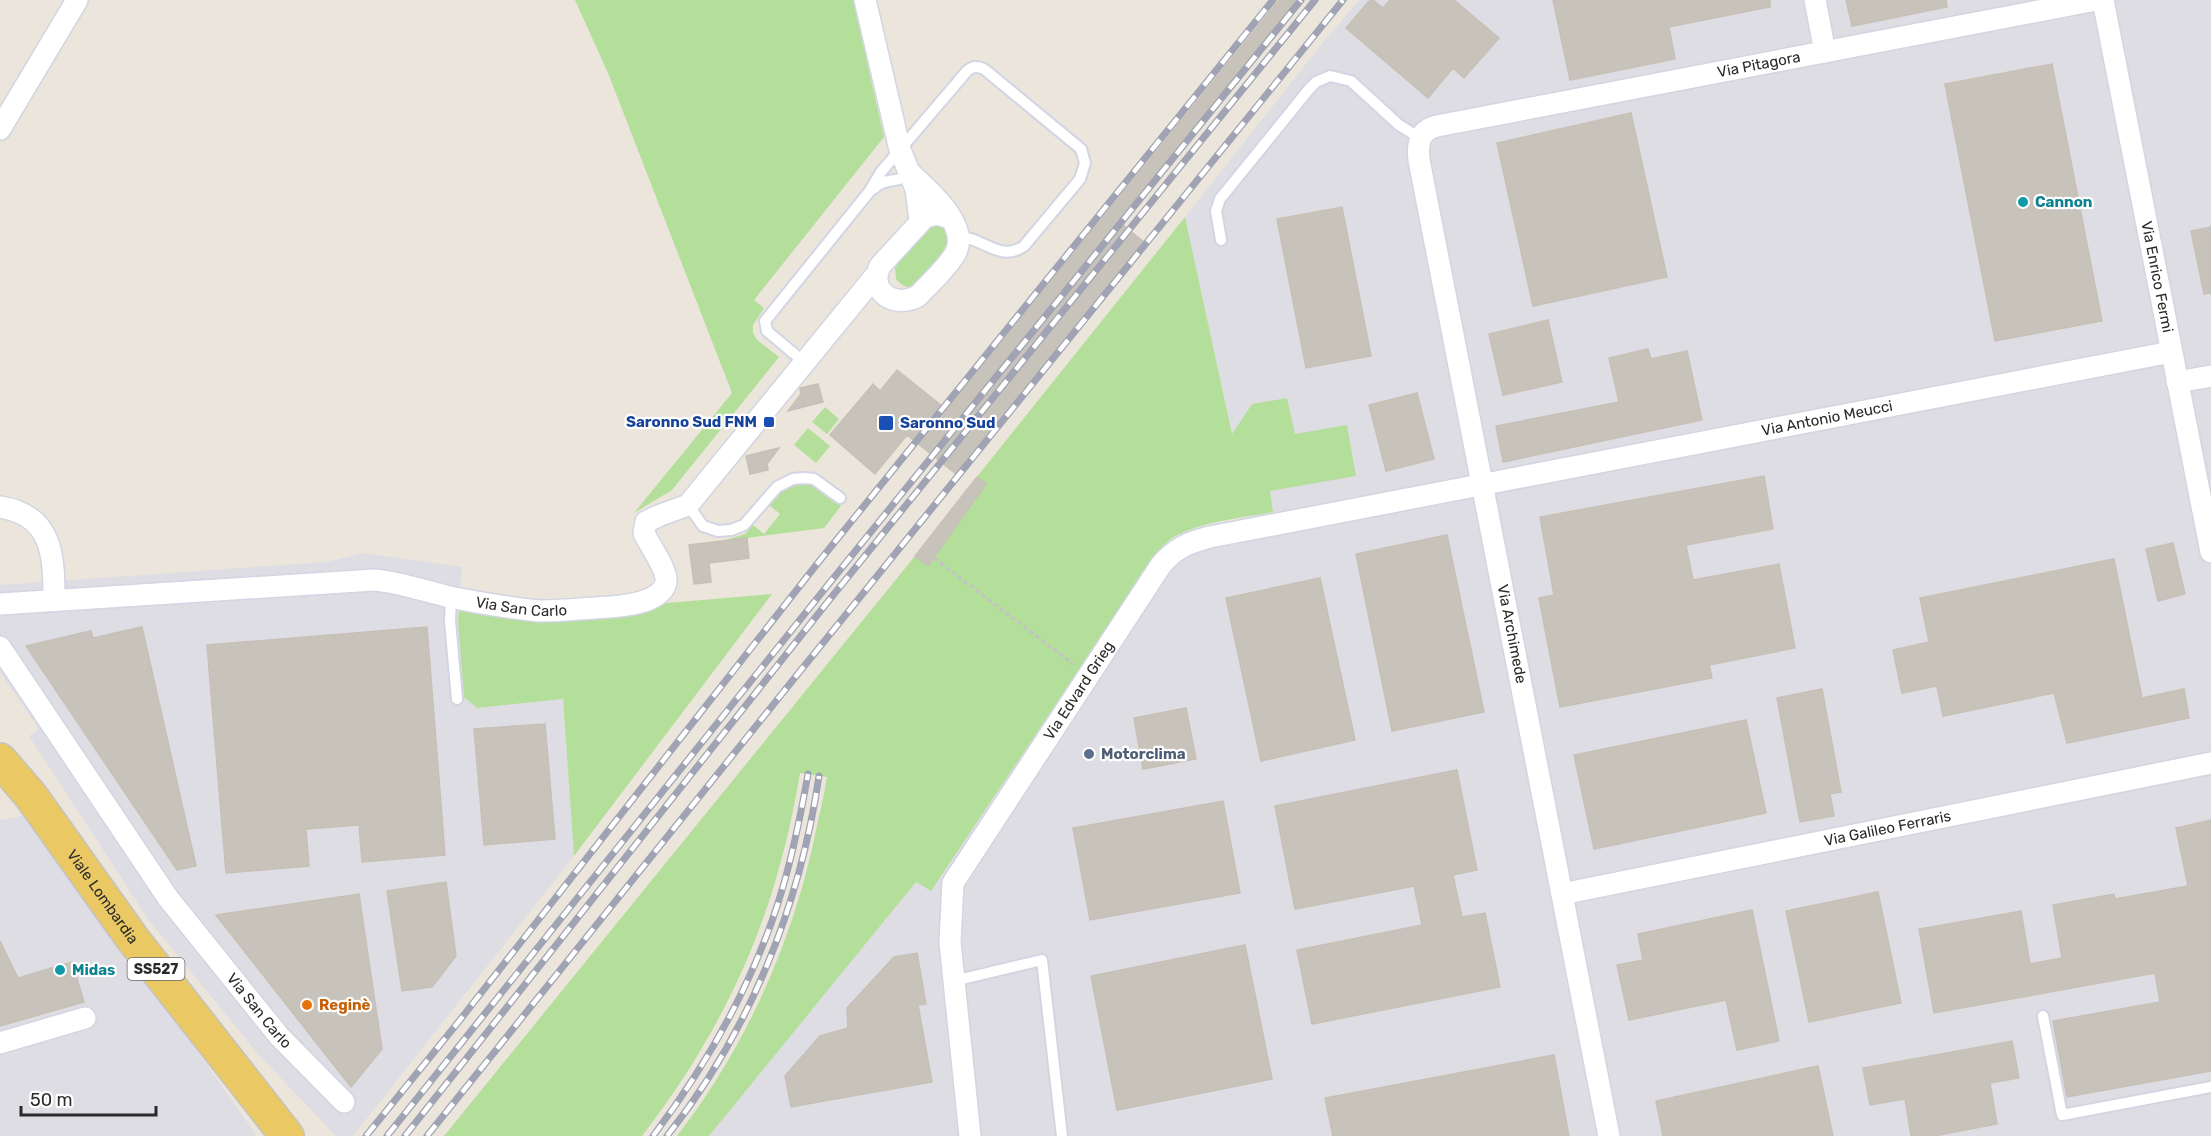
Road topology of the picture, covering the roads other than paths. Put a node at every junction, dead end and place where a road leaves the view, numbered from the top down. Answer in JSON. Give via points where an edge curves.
{"nodes":[{"id":1,"x":77,"y":0,"type":"edge"},
{"id":2,"x":865,"y":0,"type":"edge"},
{"id":3,"x":1815,"y":0,"type":"edge"},
{"id":4,"x":2096,"y":0,"type":"edge"},
{"id":5,"x":2103,"y":0,"type":"edge"},
{"id":6,"x":1825,"y":52,"type":"junction"},
{"id":7,"x":0,"y":129,"type":"edge"},
{"id":8,"x":1421,"y":136,"type":"junction"},
{"id":9,"x":907,"y":172,"type":"junction"},
{"id":10,"x":869,"y":192,"type":"junction"},
{"id":11,"x":920,"y":220,"type":"junction"},
{"id":12,"x":955,"y":228,"type":"junction"},
{"id":13,"x":1221,"y":240,"type":"dead end"},
{"id":14,"x":876,"y":274,"type":"junction"},
{"id":15,"x":890,"y":299,"type":"junction"},
{"id":16,"x":852,"y":302,"type":"junction"},
{"id":17,"x":2171,"y":352,"type":"junction"},
{"id":18,"x":804,"y":362,"type":"junction"},
{"id":19,"x":2211,"y":376,"type":"edge"},
{"id":20,"x":2177,"y":382,"type":"junction"},
{"id":21,"x":1483,"y":484,"type":"junction"},
{"id":22,"x":840,"y":498,"type":"dead end"},
{"id":23,"x":688,"y":505,"type":"junction"},
{"id":24,"x":0,"y":507,"type":"edge"},
{"id":25,"x":2211,"y":552,"type":"edge"},
{"id":26,"x":451,"y":597,"type":"junction"},
{"id":27,"x":54,"y":600,"type":"junction"},
{"id":28,"x":0,"y":604,"type":"edge"},
{"id":29,"x":0,"y":647,"type":"edge"},
{"id":30,"x":457,"y":699,"type":"dead end"},
{"id":31,"x":0,"y":735,"type":"edge"},
{"id":32,"x":2211,"y":763,"type":"edge"},
{"id":33,"x":11,"y":777,"type":"edge"},
{"id":34,"x":1562,"y":894,"type":"junction"},
{"id":35,"x":954,"y":981,"type":"junction"},
{"id":36,"x":2043,"y":1016,"type":"dead end"},
{"id":37,"x":85,"y":1018,"type":"dead end"},
{"id":38,"x":0,"y":1043,"type":"edge"},
{"id":39,"x":2211,"y":1087,"type":"edge"},
{"id":40,"x":344,"y":1102,"type":"dead end"},
{"id":41,"x":287,"y":1136,"type":"edge"},
{"id":42,"x":970,"y":1136,"type":"edge"},
{"id":43,"x":1062,"y":1136,"type":"edge"},
{"id":44,"x":1609,"y":1136,"type":"edge"}],
"edges":[{"from":1,"to":7,"type":"street"},
{"from":2,"to":9,"type":"street"},
{"from":3,"to":6,"type":"street"},
{"from":4,"to":6,"type":"street","name":"Via Pitagora"},
{"from":5,"to":17,"type":"street","name":"Via Enrico Fermi"},
{"from":6,"to":8,"type":"street","name":"Via Pitagora","via":[[1437,126]]},
{"from":8,"to":13,"type":"lane","via":[[1399,126],[1351,81],[1338,76],[1323,78],[1310,88],[1220,199],[1216,211]]},
{"from":8,"to":21,"type":"street","name":"Via Archimede","via":[[1419,160]]},
{"from":9,"to":10,"type":"lane"},
{"from":9,"to":10,"type":"lane","via":[[877,177]]},
{"from":9,"to":11,"type":"street"},
{"from":9,"to":12,"type":"street","via":[[929,191]]},
{"from":9,"to":12,"type":"lane","via":[[967,71],[978,66],[1081,149],[1085,163],[1080,179],[1024,246],[1011,253],[1001,252]]},
{"from":10,"to":18,"type":"lane","via":[[765,321],[767,331]]},
{"from":11,"to":12,"type":"street","via":[[936,214]]},
{"from":11,"to":14,"type":"street"},
{"from":12,"to":15,"type":"street","via":[[955,253],[918,296],[898,302]]},
{"from":14,"to":15,"type":"street","via":[[877,283]]},
{"from":14,"to":16,"type":"street"},
{"from":15,"to":16,"type":"street"},
{"from":16,"to":18,"type":"street"},
{"from":17,"to":20,"type":"street","name":"Via Enrico Fermi"},
{"from":17,"to":21,"type":"street","name":"Via Antonio Meucci"},
{"from":18,"to":23,"type":"street"},
{"from":19,"to":20,"type":"street"},
{"from":20,"to":25,"type":"street","name":"Via Enrico Fermi"},
{"from":21,"to":34,"type":"street","name":"Via Archimede"},
{"from":21,"to":35,"type":"street","name":"Via Edvard Grieg","via":[[1210,537],[1175,550],[1161,565],[953,883],[950,942]]},
{"from":22,"to":23,"type":"lane","via":[[814,479],[787,481],[744,525],[718,531],[703,526]]},
{"from":23,"to":26,"type":"street","name":"Via San Carlo","via":[[651,519],[644,526],[646,538],[666,576],[660,592],[644,601],[542,611]]},
{"from":24,"to":27,"type":"street","via":[[27,515],[45,535],[52,561]]},
{"from":26,"to":27,"type":"street","name":"Via San Carlo","via":[[374,580]]},
{"from":26,"to":30,"type":"lane"},
{"from":27,"to":28,"type":"street","name":"Via San Carlo"},
{"from":29,"to":40,"type":"street","name":"Via San Carlo","via":[[168,898],[279,1036]]},
{"from":31,"to":33,"type":"main road","name":"Viale Lombardia","number":"SS527"},
{"from":32,"to":34,"type":"street","name":"Via Galileo Ferraris"},
{"from":33,"to":41,"type":"main road","name":"Viale Lombardia","number":"SS527"},
{"from":34,"to":44,"type":"street","name":"Via Archimede"},
{"from":35,"to":42,"type":"street","name":"Via Edvard Grieg"},
{"from":35,"to":43,"type":"lane","via":[[1042,960]]},
{"from":36,"to":39,"type":"lane","via":[[2062,1115]]},
{"from":37,"to":38,"type":"street"}]}
